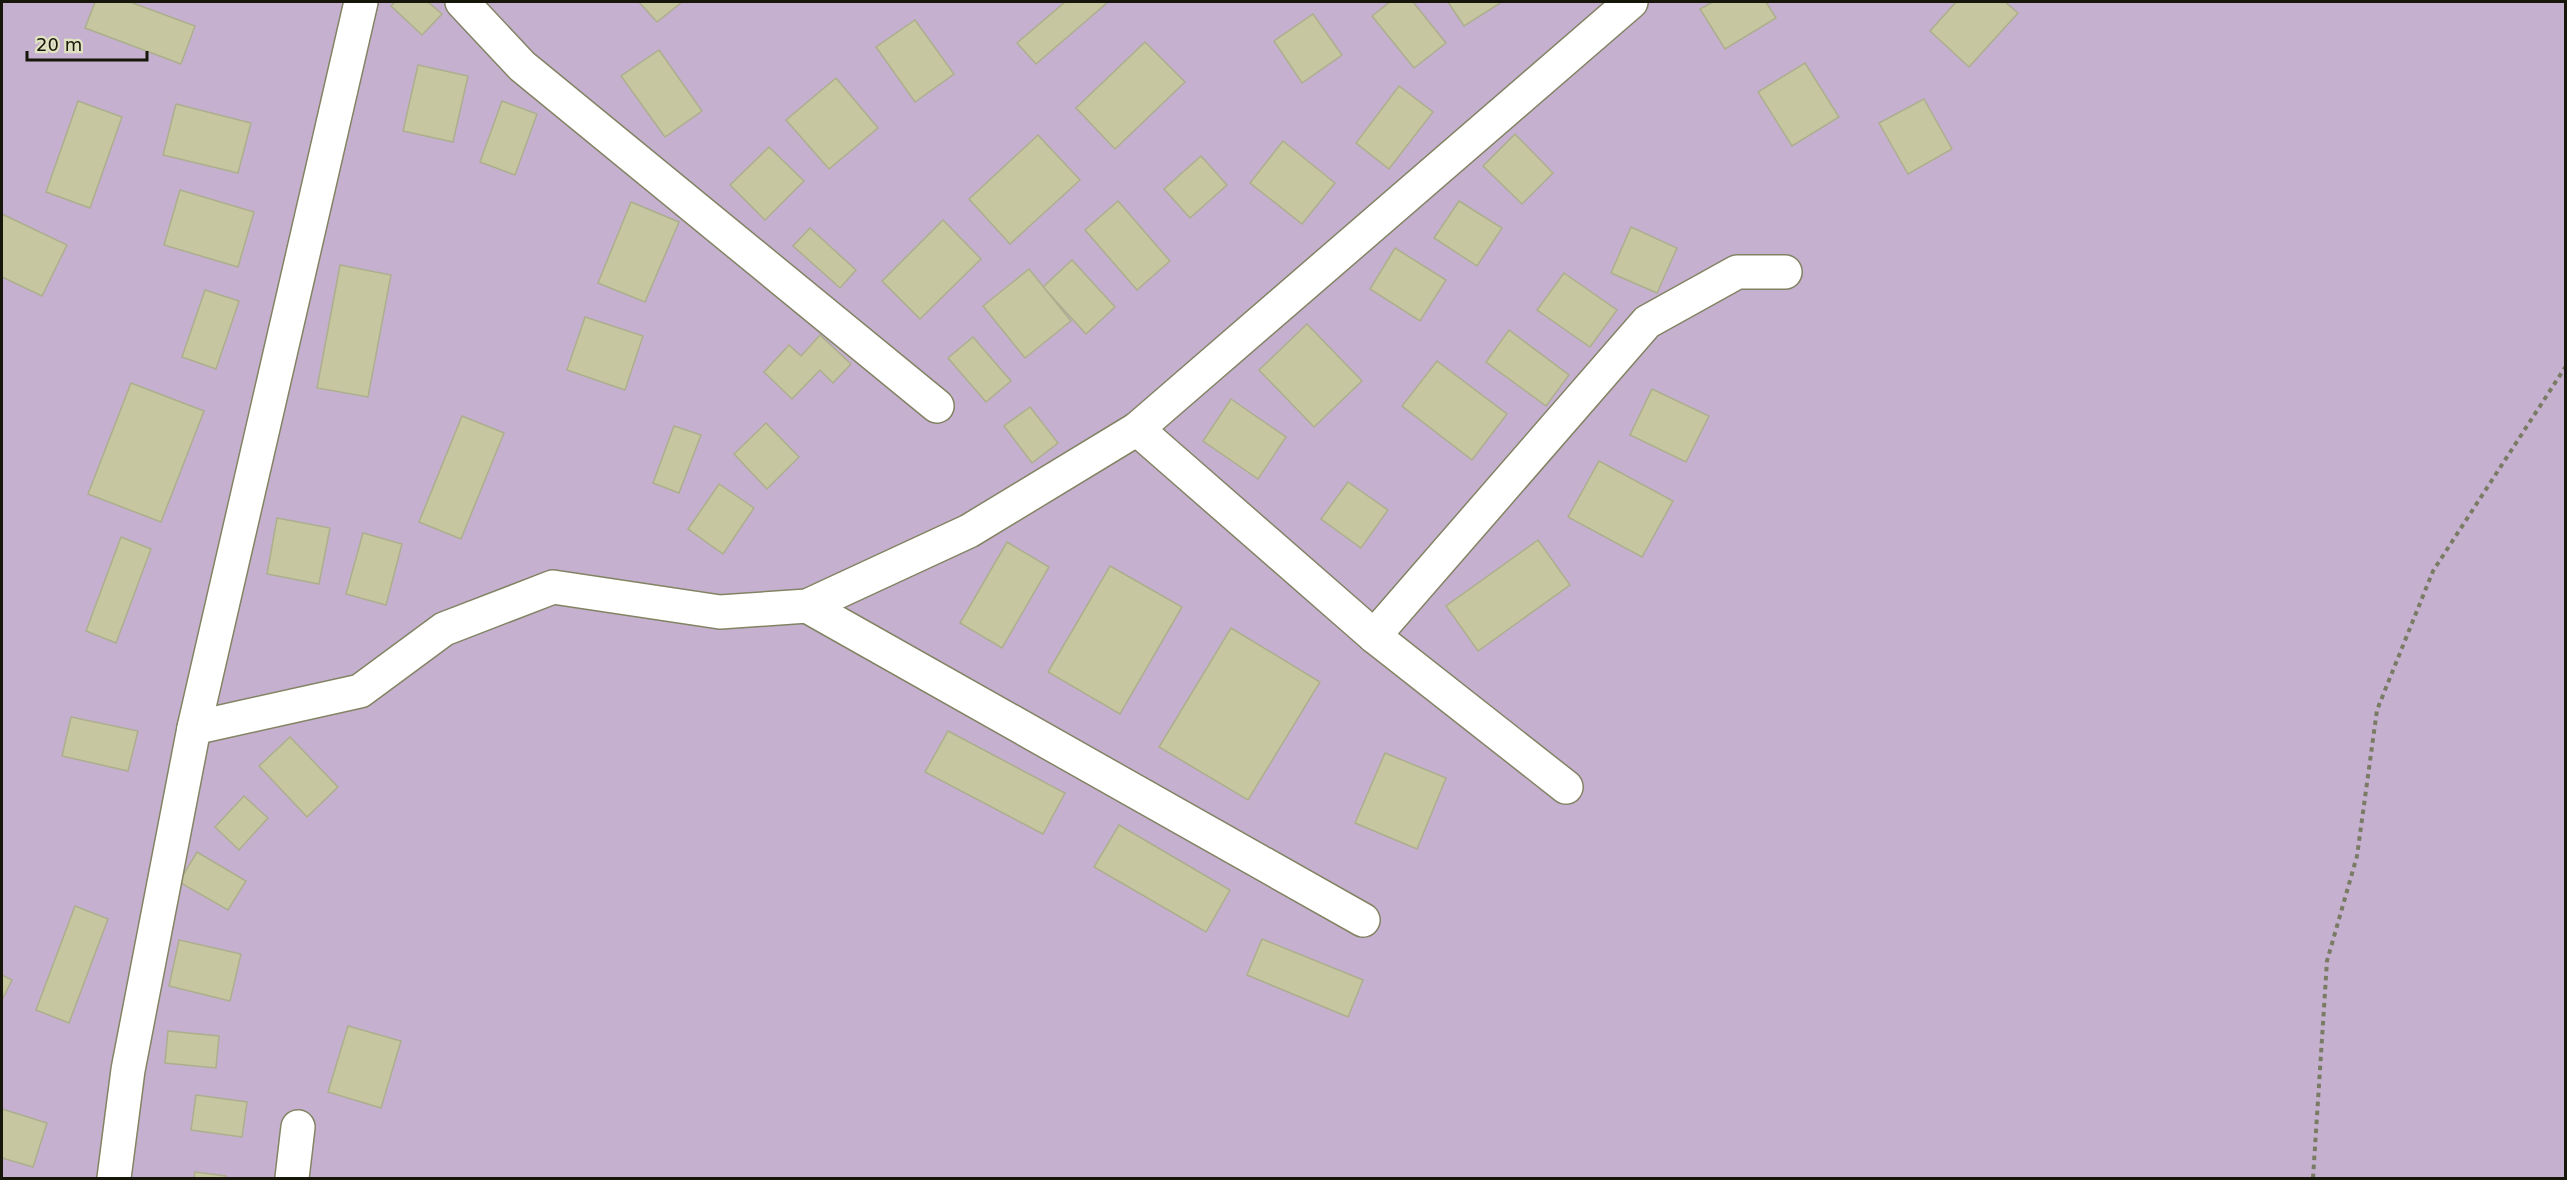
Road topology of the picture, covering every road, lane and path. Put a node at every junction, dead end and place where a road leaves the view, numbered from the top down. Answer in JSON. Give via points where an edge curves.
{"nodes":[{"id":1,"x":361,"y":2,"type":"edge"},
{"id":2,"x":462,"y":2,"type":"edge"},
{"id":3,"x":1631,"y":2,"type":"edge"},
{"id":4,"x":1785,"y":272,"type":"dead end"},
{"id":5,"x":2565,"y":366,"type":"edge"},
{"id":6,"x":937,"y":406,"type":"dead end"},
{"id":7,"x":1137,"y":429,"type":"junction"},
{"id":8,"x":807,"y":606,"type":"junction"},
{"id":9,"x":1374,"y":636,"type":"junction"},
{"id":10,"x":194,"y":728,"type":"junction"},
{"id":11,"x":1566,"y":786,"type":"dead end"},
{"id":12,"x":1363,"y":920,"type":"dead end"},
{"id":13,"x":298,"y":1127,"type":"dead end"},
{"id":14,"x":114,"y":1179,"type":"edge"},
{"id":15,"x":292,"y":1179,"type":"edge"},
{"id":16,"x":2313,"y":1179,"type":"edge"}],
"edges":[{"from":1,"to":10,"type":"street"},
{"from":2,"to":6,"type":"street","via":[[522,66]]},
{"from":3,"to":7,"type":"street"},
{"from":4,"to":9,"type":"street","via":[[1737,272],[1647,322]]},
{"from":5,"to":16,"type":"path","via":[[2433,571],[2378,710],[2357,856],[2327,961]]},
{"from":7,"to":8,"type":"street","via":[[969,531]]},
{"from":7,"to":9,"type":"street"},
{"from":8,"to":10,"type":"street","via":[[720,612],[553,587],[444,630],[360,691]]},
{"from":8,"to":12,"type":"street"},
{"from":9,"to":11,"type":"street"},
{"from":10,"to":14,"type":"street","via":[[128,1070]]},
{"from":13,"to":15,"type":"street"}]}
